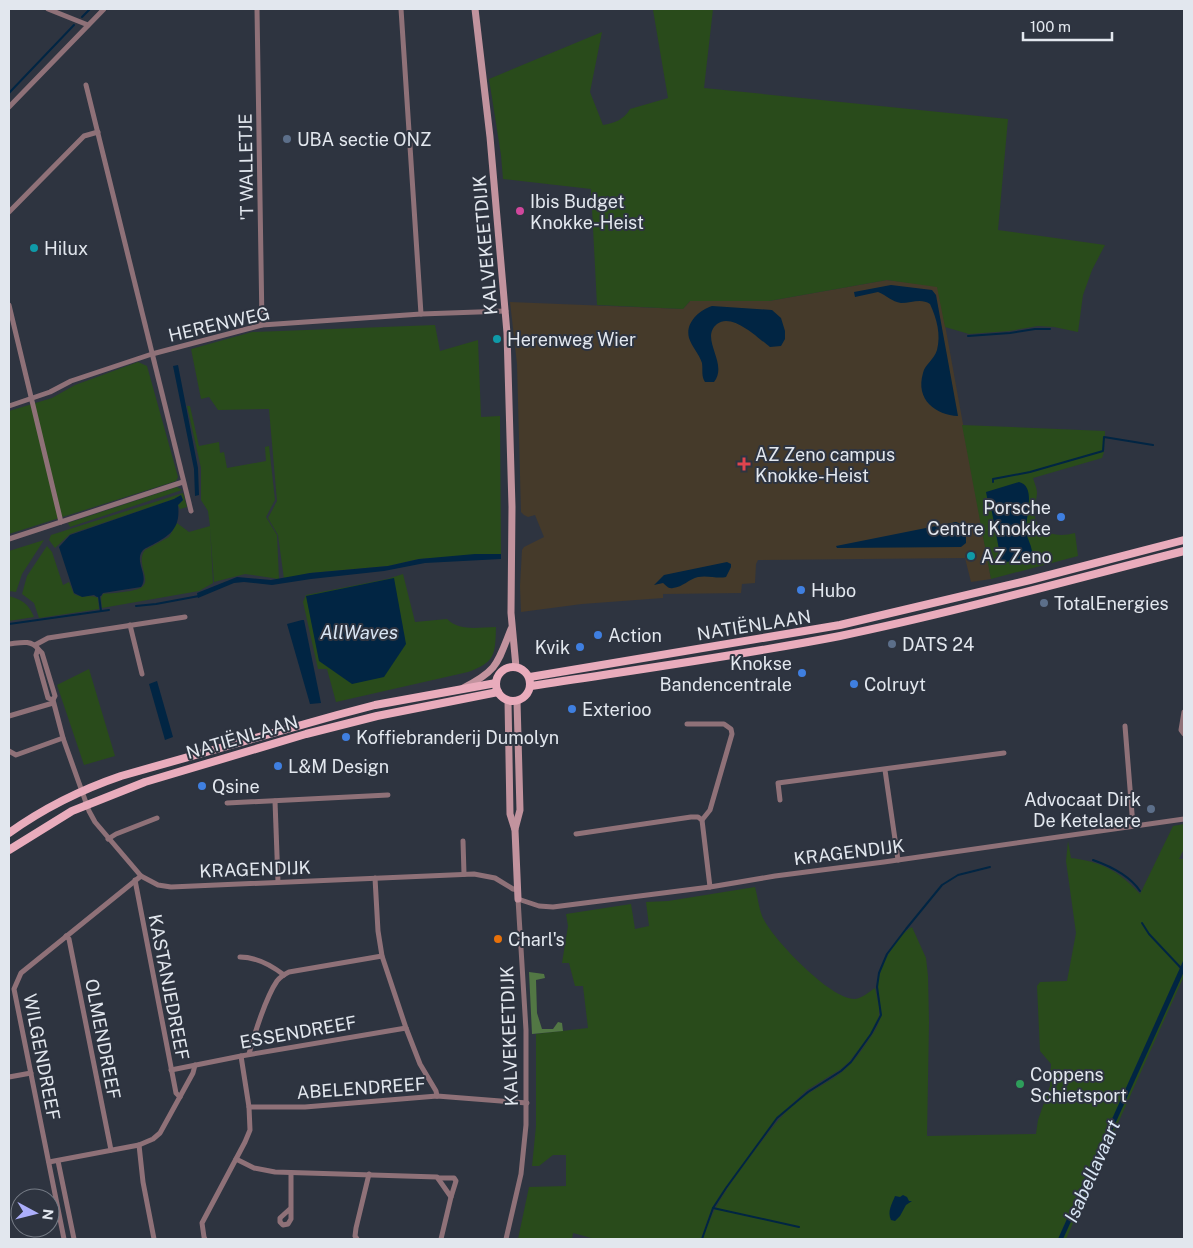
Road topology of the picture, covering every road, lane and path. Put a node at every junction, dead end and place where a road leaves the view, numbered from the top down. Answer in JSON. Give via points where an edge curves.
{"nodes":[{"id":1,"x":48,"y":9,"type":"edge"},
{"id":2,"x":104,"y":9,"type":"edge"},
{"id":3,"x":257,"y":9,"type":"edge"},
{"id":4,"x":401,"y":9,"type":"edge"},
{"id":5,"x":475,"y":9,"type":"edge"},
{"id":6,"x":88,"y":25,"type":"junction"},
{"id":7,"x":86,"y":85,"type":"dead end"},
{"id":8,"x":9,"y":107,"type":"edge"},
{"id":9,"x":98,"y":132,"type":"junction"},
{"id":10,"x":9,"y":212,"type":"edge"},
{"id":11,"x":9,"y":305,"type":"edge"},
{"id":12,"x":506,"y":311,"type":"junction"},
{"id":13,"x":421,"y":314,"type":"junction"},
{"id":14,"x":262,"y":325,"type":"junction"},
{"id":15,"x":152,"y":354,"type":"junction"},
{"id":16,"x":31,"y":398,"type":"junction"},
{"id":17,"x":9,"y":406,"type":"edge"},
{"id":18,"x":183,"y":482,"type":"junction"},
{"id":19,"x":191,"y":511,"type":"dead end"},
{"id":20,"x":61,"y":522,"type":"junction"},
{"id":21,"x":9,"y":539,"type":"edge"},
{"id":22,"x":1184,"y":540,"type":"edge"},
{"id":23,"x":1184,"y":551,"type":"edge"},
{"id":24,"x":185,"y":616,"type":"dead end"},
{"id":25,"x":130,"y":625,"type":"junction"},
{"id":26,"x":512,"y":629,"type":"junction"},
{"id":27,"x":9,"y":644,"type":"edge"},
{"id":28,"x":36,"y":647,"type":"junction"},
{"id":29,"x":516,"y":667,"type":"junction"},
{"id":30,"x":142,"y":674,"type":"dead end"},
{"id":31,"x":530,"y":678,"type":"junction"},
{"id":32,"x":496,"y":683,"type":"junction"},
{"id":33,"x":531,"y":686,"type":"junction"},
{"id":34,"x":461,"y":689,"type":"junction"},
{"id":35,"x":498,"y":692,"type":"junction"},
{"id":36,"x":508,"y":700,"type":"junction"},
{"id":37,"x":53,"y":701,"type":"junction"},
{"id":38,"x":517,"y":701,"type":"junction"},
{"id":39,"x":1184,"y":712,"type":"edge"},
{"id":40,"x":9,"y":716,"type":"edge"},
{"id":41,"x":687,"y":724,"type":"dead end"},
{"id":42,"x":1125,"y":726,"type":"dead end"},
{"id":43,"x":1184,"y":734,"type":"edge"},
{"id":44,"x":63,"y":738,"type":"junction"},
{"id":45,"x":9,"y":752,"type":"edge"},
{"id":46,"x":1004,"y":753,"type":"dead end"},
{"id":47,"x":885,"y":770,"type":"junction"},
{"id":48,"x":82,"y":790,"type":"junction"},
{"id":49,"x":388,"y":795,"type":"dead end"},
{"id":50,"x":780,"y":800,"type":"dead end"},
{"id":51,"x":275,"y":801,"type":"junction"},
{"id":52,"x":227,"y":803,"type":"dead end"},
{"id":53,"x":87,"y":804,"type":"junction"},
{"id":54,"x":158,"y":818,"type":"dead end"},
{"id":55,"x":1184,"y":819,"type":"edge"},
{"id":56,"x":702,"y":820,"type":"junction"},
{"id":57,"x":1133,"y":826,"type":"junction"},
{"id":58,"x":13,"y":827,"type":"edge"},
{"id":59,"x":515,"y":830,"type":"junction"},
{"id":60,"x":9,"y":833,"type":"edge"},
{"id":61,"x":576,"y":834,"type":"dead end"},
{"id":62,"x":108,"y":839,"type":"junction"},
{"id":63,"x":463,"y":841,"type":"dead end"},
{"id":64,"x":9,"y":850,"type":"edge"},
{"id":65,"x":898,"y":860,"type":"junction"},
{"id":66,"x":464,"y":874,"type":"junction"},
{"id":67,"x":141,"y":876,"type":"junction"},
{"id":68,"x":375,"y":878,"type":"junction"},
{"id":69,"x":135,"y":880,"type":"junction"},
{"id":70,"x":278,"y":882,"type":"junction"},
{"id":71,"x":710,"y":887,"type":"junction"},
{"id":72,"x":518,"y":890,"type":"junction"},
{"id":73,"x":518,"y":899,"type":"junction"},
{"id":74,"x":66,"y":936,"type":"junction"},
{"id":75,"x":382,"y":956,"type":"junction"},
{"id":76,"x":240,"y":957,"type":"dead end"},
{"id":77,"x":284,"y":975,"type":"junction"},
{"id":78,"x":406,"y":1028,"type":"junction"},
{"id":79,"x":249,"y":1054,"type":"junction"},
{"id":80,"x":240,"y":1056,"type":"junction"},
{"id":81,"x":195,"y":1065,"type":"junction"},
{"id":82,"x":171,"y":1070,"type":"junction"},
{"id":83,"x":31,"y":1073,"type":"junction"},
{"id":84,"x":9,"y":1077,"type":"edge"},
{"id":85,"x":180,"y":1096,"type":"junction"},
{"id":86,"x":436,"y":1096,"type":"junction"},
{"id":87,"x":527,"y":1103,"type":"junction"},
{"id":88,"x":250,"y":1106,"type":"junction"},
{"id":89,"x":139,"y":1144,"type":"junction"},
{"id":90,"x":111,"y":1150,"type":"junction"},
{"id":91,"x":236,"y":1159,"type":"junction"},
{"id":92,"x":58,"y":1161,"type":"junction"},
{"id":93,"x":49,"y":1162,"type":"junction"},
{"id":94,"x":291,"y":1173,"type":"junction"},
{"id":95,"x":369,"y":1174,"type":"junction"},
{"id":96,"x":438,"y":1178,"type":"junction"},
{"id":97,"x":451,"y":1197,"type":"junction"},
{"id":98,"x":291,"y":1208,"type":"dead end"},
{"id":99,"x":64,"y":1239,"type":"edge"},
{"id":100,"x":74,"y":1239,"type":"edge"},
{"id":101,"x":154,"y":1239,"type":"edge"},
{"id":102,"x":205,"y":1239,"type":"edge"},
{"id":103,"x":357,"y":1239,"type":"edge"},
{"id":104,"x":441,"y":1239,"type":"edge"},
{"id":105,"x":506,"y":1239,"type":"edge"}],
"edges":[{"from":1,"to":6,"type":"street"},
{"from":2,"to":6,"type":"street"},
{"from":3,"to":14,"type":"street","name":"'T WALLETJE"},
{"from":4,"to":13,"type":"street"},
{"from":5,"to":12,"type":"street","name":"KALVEKEETDIJK"},
{"from":6,"to":8,"type":"street"},
{"from":7,"to":9,"type":"street"},
{"from":9,"to":10,"type":"street","via":[[84,136]]},
{"from":9,"to":15,"type":"street"},
{"from":11,"to":16,"type":"street"},
{"from":12,"to":13,"type":"street","name":"HERENWEG"},
{"from":12,"to":26,"type":"street","name":"KALVEKEETDIJK"},
{"from":13,"to":14,"type":"street","name":"HERENWEG"},
{"from":14,"to":15,"type":"street","name":"HERENWEG"},
{"from":15,"to":16,"type":"street","name":"HERENWEG"},
{"from":15,"to":18,"type":"street"},
{"from":16,"to":17,"type":"street","name":"HERENWEG"},
{"from":16,"to":20,"type":"street"},
{"from":18,"to":19,"type":"street"},
{"from":18,"to":20,"type":"street"},
{"from":20,"to":21,"type":"street"},
{"from":22,"to":31,"type":"main road","name":"NATIËNLAAN","via":[[840,625]]},
{"from":23,"to":33,"type":"main road","name":"NATIËNLAAN","via":[[842,635]]},
{"from":24,"to":25,"type":"street"},
{"from":25,"to":28,"type":"street","via":[[48,638]]},
{"from":25,"to":30,"type":"street"},
{"from":26,"to":29,"type":"street","name":"KALVEKEETDIJK"},
{"from":26,"to":34,"type":"street","name":"KALVEKEETDIJK","via":[[492,670]]},
{"from":27,"to":28,"type":"street","via":[[24,642]]},
{"from":28,"to":37,"type":"street","name":"KRAGENDIJK","via":[[48,698]]},
{"from":29,"to":31,"type":"main road","via":[[523,669]]},
{"from":29,"to":32,"type":"main road","via":[[502,671]]},
{"from":31,"to":33,"type":"main road"},
{"from":32,"to":34,"type":"main road","name":"NATIËNLAAN"},
{"from":32,"to":35,"type":"main road"},
{"from":33,"to":38,"type":"main road","via":[[525,697]]},
{"from":34,"to":48,"type":"main road","name":"NATIËNLAAN","via":[[302,724]]},
{"from":35,"to":36,"type":"main road"},
{"from":35,"to":53,"type":"main road","name":"NATIËNLAAN","via":[[306,734],[145,782]]},
{"from":36,"to":38,"type":"main road"},
{"from":36,"to":59,"type":"street","name":"KALVEKEETDIJK","via":[[510,814]]},
{"from":37,"to":40,"type":"street"},
{"from":37,"to":44,"type":"street","name":"KRAGENDIJK"},
{"from":38,"to":59,"type":"street","name":"KALVEKEETDIJK","via":[[520,810]]},
{"from":39,"to":43,"type":"street","via":[[1181,730]]},
{"from":41,"to":56,"type":"street","via":[[724,724],[732,734],[710,810]]},
{"from":42,"to":57,"type":"street"},
{"from":44,"to":45,"type":"street","via":[[16,755]]},
{"from":44,"to":48,"type":"street","name":"KRAGENDIJK"},
{"from":46,"to":47,"type":"street"},
{"from":47,"to":50,"type":"street","via":[[778,783]]},
{"from":47,"to":65,"type":"street"},
{"from":48,"to":53,"type":"street","name":"KRAGENDIJK"},
{"from":48,"to":58,"type":"main road","name":"NATIËNLAAN"},
{"from":49,"to":51,"type":"street"},
{"from":51,"to":52,"type":"street"},
{"from":51,"to":70,"type":"street"},
{"from":53,"to":62,"type":"street","name":"KRAGENDIJK"},
{"from":53,"to":64,"type":"main road","name":"NATIËNLAAN"},
{"from":54,"to":62,"type":"street"},
{"from":55,"to":57,"type":"street","name":"KRAGENDIJK"},
{"from":56,"to":61,"type":"street","via":[[691,817]]},
{"from":56,"to":71,"type":"street"},
{"from":57,"to":65,"type":"street","name":"KRAGENDIJK"},
{"from":58,"to":60,"type":"main road","name":"NATIËNLAAN"},
{"from":59,"to":72,"type":"street","name":"KALVEKEETDIJK"},
{"from":62,"to":67,"type":"street","name":"KRAGENDIJK"},
{"from":63,"to":66,"type":"street"},
{"from":65,"to":71,"type":"street","name":"KRAGENDIJK"},
{"from":66,"to":68,"type":"street","name":"KRAGENDIJK"},
{"from":66,"to":72,"type":"street","name":"KRAGENDIJK","via":[[495,878]]},
{"from":67,"to":69,"type":"street","name":"WILGENDREEF"},
{"from":67,"to":70,"type":"street","name":"KRAGENDIJK","via":[[164,886]]},
{"from":68,"to":70,"type":"street","name":"KRAGENDIJK"},
{"from":68,"to":75,"type":"street"},
{"from":69,"to":74,"type":"street","name":"WILGENDREEF"},
{"from":69,"to":82,"type":"street","name":"KASTANJEDREEF"},
{"from":71,"to":73,"type":"street","name":"KRAGENDIJK","via":[[553,907]]},
{"from":72,"to":73,"type":"street","name":"KALVEKEETDIJK"},
{"from":73,"to":87,"type":"street","name":"KALVEKEETDIJK"},
{"from":74,"to":83,"type":"street","name":"WILGENDREEF","via":[[21,973],[14,989]]},
{"from":74,"to":90,"type":"street","name":"OLMENDREEF"},
{"from":75,"to":77,"type":"street"},
{"from":75,"to":78,"type":"street"},
{"from":76,"to":77,"type":"street","via":[[251,957]]},
{"from":77,"to":79,"type":"street","via":[[274,986]]},
{"from":78,"to":79,"type":"street","name":"ESSENDREEF"},
{"from":78,"to":86,"type":"street"},
{"from":79,"to":80,"type":"street","name":"ESSENDREEF"},
{"from":80,"to":81,"type":"street","name":"ESSENDREEF"},
{"from":80,"to":88,"type":"street"},
{"from":81,"to":82,"type":"street","name":"ESSENDREEF"},
{"from":81,"to":85,"type":"street"},
{"from":82,"to":85,"type":"street","name":"KASTANJEDREEF","via":[[176,1093]]},
{"from":83,"to":84,"type":"street"},
{"from":83,"to":93,"type":"street","name":"WILGENDREEF"},
{"from":85,"to":89,"type":"street","via":[[160,1133]]},
{"from":86,"to":87,"type":"street","name":"ABELENDREEF"},
{"from":86,"to":88,"type":"street","name":"ABELENDREEF","via":[[305,1107]]},
{"from":87,"to":105,"type":"street","name":"KALVEKEETDIJK","via":[[521,1174]]},
{"from":88,"to":91,"type":"street","via":[[250,1130]]},
{"from":89,"to":90,"type":"street"},
{"from":89,"to":101,"type":"street"},
{"from":90,"to":92,"type":"street"},
{"from":91,"to":94,"type":"street","via":[[264,1171]]},
{"from":91,"to":102,"type":"street","via":[[202,1223]]},
{"from":92,"to":93,"type":"street"},
{"from":92,"to":100,"type":"street"},
{"from":93,"to":99,"type":"street","name":"WILGENDREEF"},
{"from":94,"to":95,"type":"street"},
{"from":94,"to":98,"type":"street"},
{"from":95,"to":96,"type":"street"},
{"from":95,"to":103,"type":"street","via":[[356,1228]]},
{"from":96,"to":97,"type":"street"},
{"from":96,"to":97,"type":"street","via":[[454,1178]]},
{"from":97,"to":104,"type":"street"}]}
